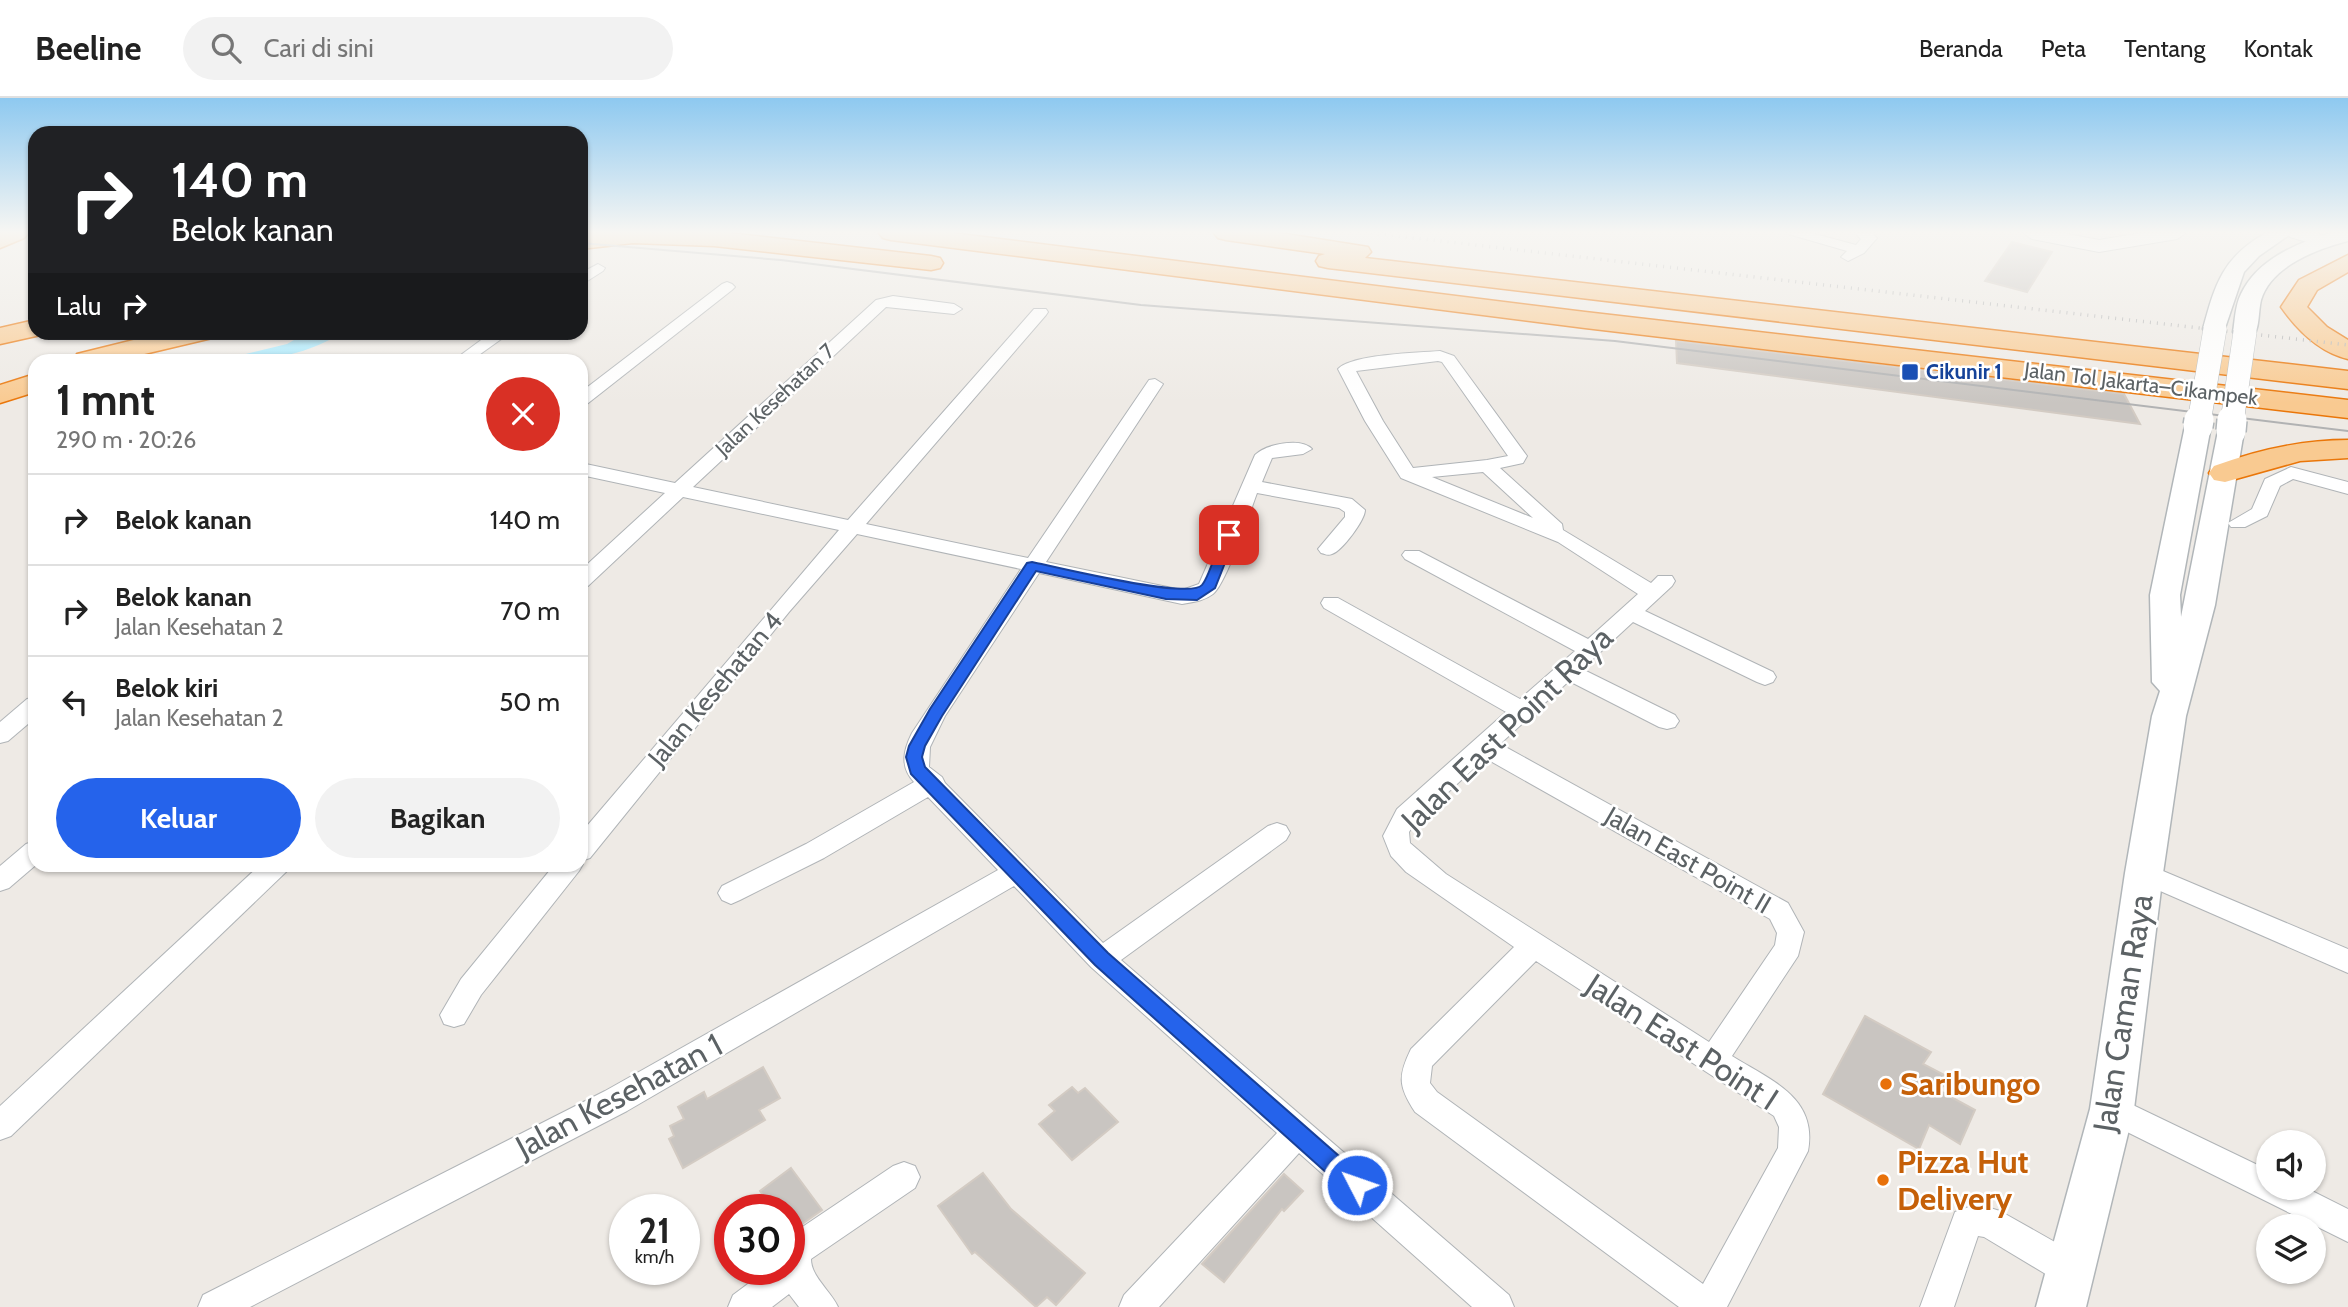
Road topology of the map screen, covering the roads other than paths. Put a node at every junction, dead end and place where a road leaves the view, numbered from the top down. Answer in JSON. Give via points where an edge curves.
{"nodes":[{"id":1,"x":724,"y":289,"type":"edge"},
{"id":2,"x":1178,"y":289,"type":"edge"},
{"id":3,"x":1341,"y":289,"type":"edge"},
{"id":4,"x":1573,"y":289,"type":"edge"},
{"id":5,"x":2224,"y":289,"type":"edge"},
{"id":6,"x":2255,"y":289,"type":"edge"},
{"id":7,"x":2304,"y":289,"type":"edge"},
{"id":8,"x":954,"y":309,"type":"dead end"},
{"id":9,"x":1040,"y":312,"type":"dead end"},
{"id":10,"x":1585,"y":320,"type":"junction"},
{"id":11,"x":28,"y":330,"type":"edge"},
{"id":12,"x":0,"y":336,"type":"edge"},
{"id":13,"x":171,"y":340,"type":"edge"},
{"id":14,"x":177,"y":340,"type":"edge"},
{"id":15,"x":491,"y":340,"type":"edge"},
{"id":16,"x":2348,"y":351,"type":"edge"},
{"id":17,"x":112,"y":354,"type":"edge"},
{"id":18,"x":131,"y":354,"type":"edge"},
{"id":19,"x":471,"y":354,"type":"edge"},
{"id":20,"x":28,"y":376,"type":"edge"},
{"id":21,"x":2348,"y":380,"type":"edge"},
{"id":22,"x":0,"y":383,"type":"edge"},
{"id":23,"x":1154,"y":384,"type":"dead end"},
{"id":24,"x":28,"y":385,"type":"edge"},
{"id":25,"x":0,"y":394,"type":"edge"},
{"id":26,"x":588,"y":395,"type":"edge"},
{"id":27,"x":2348,"y":409,"type":"edge"},
{"id":28,"x":1303,"y":449,"type":"dead end"},
{"id":29,"x":2348,"y":449,"type":"edge"},
{"id":30,"x":2226,"y":461,"type":"junction"},
{"id":31,"x":1487,"y":466,"type":"junction"},
{"id":32,"x":588,"y":471,"type":"edge"},
{"id":33,"x":1408,"y":474,"type":"junction"},
{"id":34,"x":1250,"y":486,"type":"junction"},
{"id":35,"x":2348,"y":488,"type":"edge"},
{"id":36,"x":678,"y":490,"type":"junction"},
{"id":37,"x":2238,"y":523,"type":"dead end"},
{"id":38,"x":850,"y":528,"type":"junction"},
{"id":39,"x":1565,"y":538,"type":"junction"},
{"id":40,"x":1328,"y":549,"type":"dead end"},
{"id":41,"x":1412,"y":555,"type":"dead end"},
{"id":42,"x":1032,"y":566,"type":"junction"},
{"id":43,"x":588,"y":574,"type":"edge"},
{"id":44,"x":2165,"y":595,"type":"junction"},
{"id":45,"x":1331,"y":603,"type":"dead end"},
{"id":46,"x":2200,"y":605,"type":"junction"},
{"id":47,"x":1630,"y":612,"type":"junction"},
{"id":48,"x":1589,"y":649,"type":"junction"},
{"id":49,"x":1568,"y":671,"type":"junction"},
{"id":50,"x":1765,"y":677,"type":"dead end"},
{"id":51,"x":1521,"y":710,"type":"junction"},
{"id":52,"x":28,"y":711,"type":"edge"},
{"id":53,"x":2169,"y":716,"type":"junction"},
{"id":54,"x":1667,"y":721,"type":"dead end"},
{"id":55,"x":0,"y":735,"type":"edge"},
{"id":56,"x":1482,"y":745,"type":"junction"},
{"id":57,"x":933,"y":783,"type":"junction"},
{"id":58,"x":1277,"y":833,"type":"dead end"},
{"id":59,"x":588,"y":844,"type":"edge"},
{"id":60,"x":28,"y":857,"type":"edge"},
{"id":61,"x":270,"y":872,"type":"edge"},
{"id":62,"x":564,"y":872,"type":"edge"},
{"id":63,"x":1016,"y":872,"type":"junction"},
{"id":64,"x":2144,"y":873,"type":"junction"},
{"id":65,"x":0,"y":880,"type":"edge"},
{"id":66,"x":731,"y":893,"type":"dead end"},
{"id":67,"x":1533,"y":946,"type":"junction"},
{"id":68,"x":1101,"y":959,"type":"junction"},
{"id":69,"x":2348,"y":961,"type":"edge"},
{"id":70,"x":454,"y":1015,"type":"dead end"},
{"id":71,"x":1713,"y":1060,"type":"junction"},
{"id":72,"x":2112,"y":1110,"type":"junction"},
{"id":73,"x":0,"y":1126,"type":"edge"},
{"id":74,"x":1297,"y":1133,"type":"junction"},
{"id":75,"x":904,"y":1177,"type":"dead end"},
{"id":76,"x":2256,"y":1180,"type":"edge"},
{"id":77,"x":2296,"y":1200,"type":"edge"},
{"id":78,"x":2348,"y":1226,"type":"edge"},
{"id":79,"x":805,"y":1244,"type":"edge"},
{"id":80,"x":774,"y":1285,"type":"edge"},
{"id":81,"x":804,"y":1285,"type":"edge"},
{"id":82,"x":2066,"y":1289,"type":"edge"},
{"id":83,"x":215,"y":1307,"type":"edge"},
{"id":84,"x":745,"y":1307,"type":"edge"},
{"id":85,"x":821,"y":1307,"type":"edge"},
{"id":86,"x":1136,"y":1307,"type":"edge"},
{"id":87,"x":1497,"y":1307,"type":"edge"},
{"id":88,"x":1708,"y":1307,"type":"edge"},
{"id":89,"x":1937,"y":1307,"type":"edge"}],
"edges":[{"from":1,"to":26,"type":"street"},
{"from":2,"to":10,"type":"highway","via":[[1313,304]]},
{"from":3,"to":10,"type":"highway","name":"Jalan Tol Jakarta–Cikampek"},
{"from":4,"to":21,"type":"highway","name":"Jalan Tol Jakarta–Cikampek"},
{"from":5,"to":44,"type":"main road","name":"Jalan Caman Raya","bridge":true},
{"from":6,"to":30,"type":"main road","name":"Jalan Caman Raya","bridge":true},
{"from":7,"to":16,"type":"highway","via":[[2294,307],[2302,320]]},
{"from":8,"to":36,"type":"street","name":"Jalan Kesehatan 7","via":[[881,303]]},
{"from":9,"to":38,"type":"street","name":"Jalan Kesehatan 4"},
{"from":10,"to":27,"type":"highway","name":"Jalan Tol Jakarta–Cikampek"},
{"from":11,"to":12,"type":"highway"},
{"from":13,"to":17,"type":"highway"},
{"from":14,"to":18,"type":"highway"},
{"from":15,"to":19,"type":"street"},
{"from":20,"to":22,"type":"highway"},
{"from":23,"to":42,"type":"street"},
{"from":24,"to":25,"type":"highway"},
{"from":28,"to":34,"type":"street","via":[[1264,455]]},
{"from":29,"to":30,"type":"highway"},
{"from":30,"to":46,"type":"main road","name":"Jalan Caman Raya"},
{"from":31,"to":33,"type":"street"},
{"from":31,"to":33,"type":"street","via":[[1518,456],[1448,359],[1440,356],[1348,366],[1347,373]]},
{"from":31,"to":39,"type":"street"},
{"from":32,"to":36,"type":"street"},
{"from":33,"to":39,"type":"street"},
{"from":34,"to":40,"type":"street","via":[[1345,503],[1355,510],[1355,519]]},
{"from":34,"to":42,"type":"street","via":[[1208,588],[1197,595],[1182,597]]},
{"from":35,"to":37,"type":"street","via":[[2291,473],[2272,484],[2260,512]]},
{"from":36,"to":38,"type":"street"},
{"from":36,"to":43,"type":"street","name":"Jalan Kesehatan 7"},
{"from":38,"to":42,"type":"street"},
{"from":38,"to":59,"type":"street","name":"Jalan Kesehatan 4"},
{"from":39,"to":47,"type":"street","name":"Jalan East Point Raya","via":[[1659,587]]},
{"from":41,"to":48,"type":"street"},
{"from":42,"to":57,"type":"street","via":[[917,746],[917,769]]},
{"from":44,"to":46,"type":"main road","via":[[2178,605]]},
{"from":44,"to":53,"type":"main road","name":"Jalan Caman Raya"},
{"from":45,"to":51,"type":"street"},
{"from":46,"to":53,"type":"main road","name":"Jalan Caman Raya"},
{"from":47,"to":48,"type":"street","name":"Jalan East Point Raya"},
{"from":47,"to":50,"type":"street"},
{"from":48,"to":49,"type":"street","name":"Jalan East Point Raya"},
{"from":49,"to":51,"type":"street","name":"Jalan East Point Raya"},
{"from":49,"to":54,"type":"street"},
{"from":51,"to":56,"type":"street","name":"Jalan East Point Raya"},
{"from":52,"to":55,"type":"street"},
{"from":53,"to":64,"type":"main road","name":"Jalan Caman Raya"},
{"from":56,"to":67,"type":"street","name":"Jalan East Point Raya","via":[[1406,816],[1395,837],[1400,850],[1430,875]]},
{"from":56,"to":71,"type":"street","name":"Jalan East Point II","via":[[1779,911],[1791,932],[1788,948]]},
{"from":57,"to":63,"type":"street"},
{"from":57,"to":66,"type":"street","via":[[815,852]]},
{"from":58,"to":68,"type":"street"},
{"from":60,"to":65,"type":"street"},
{"from":61,"to":73,"type":"street"},
{"from":62,"to":70,"type":"street","via":[[471,987]]},
{"from":63,"to":68,"type":"street"},
{"from":63,"to":83,"type":"street","name":"Jalan Kesehatan 1","via":[[616,1101]]},
{"from":64,"to":69,"type":"street"},
{"from":64,"to":72,"type":"main road","name":"Jalan Caman Raya"},
{"from":67,"to":71,"type":"street","name":"Jalan East Point I"},
{"from":67,"to":88,"type":"street","via":[[1421,1058],[1414,1074],[1415,1087],[1426,1102]]},
{"from":68,"to":74,"type":"street"},
{"from":71,"to":88,"type":"street","name":"Jalan East Point I","via":[[1785,1106],[1796,1132],[1793,1151]]},
{"from":72,"to":76,"type":"street"},
{"from":72,"to":82,"type":"main road","name":"Jalan Caman Raya"},
{"from":74,"to":86,"type":"street"},
{"from":74,"to":87,"type":"street"},
{"from":75,"to":79,"type":"street"},
{"from":77,"to":78,"type":"street"},
{"from":80,"to":84,"type":"street"},
{"from":81,"to":85,"type":"street"},
{"from":82,"to":89,"type":"street","via":[[1989,1222],[1977,1220],[1966,1223]]}]}
